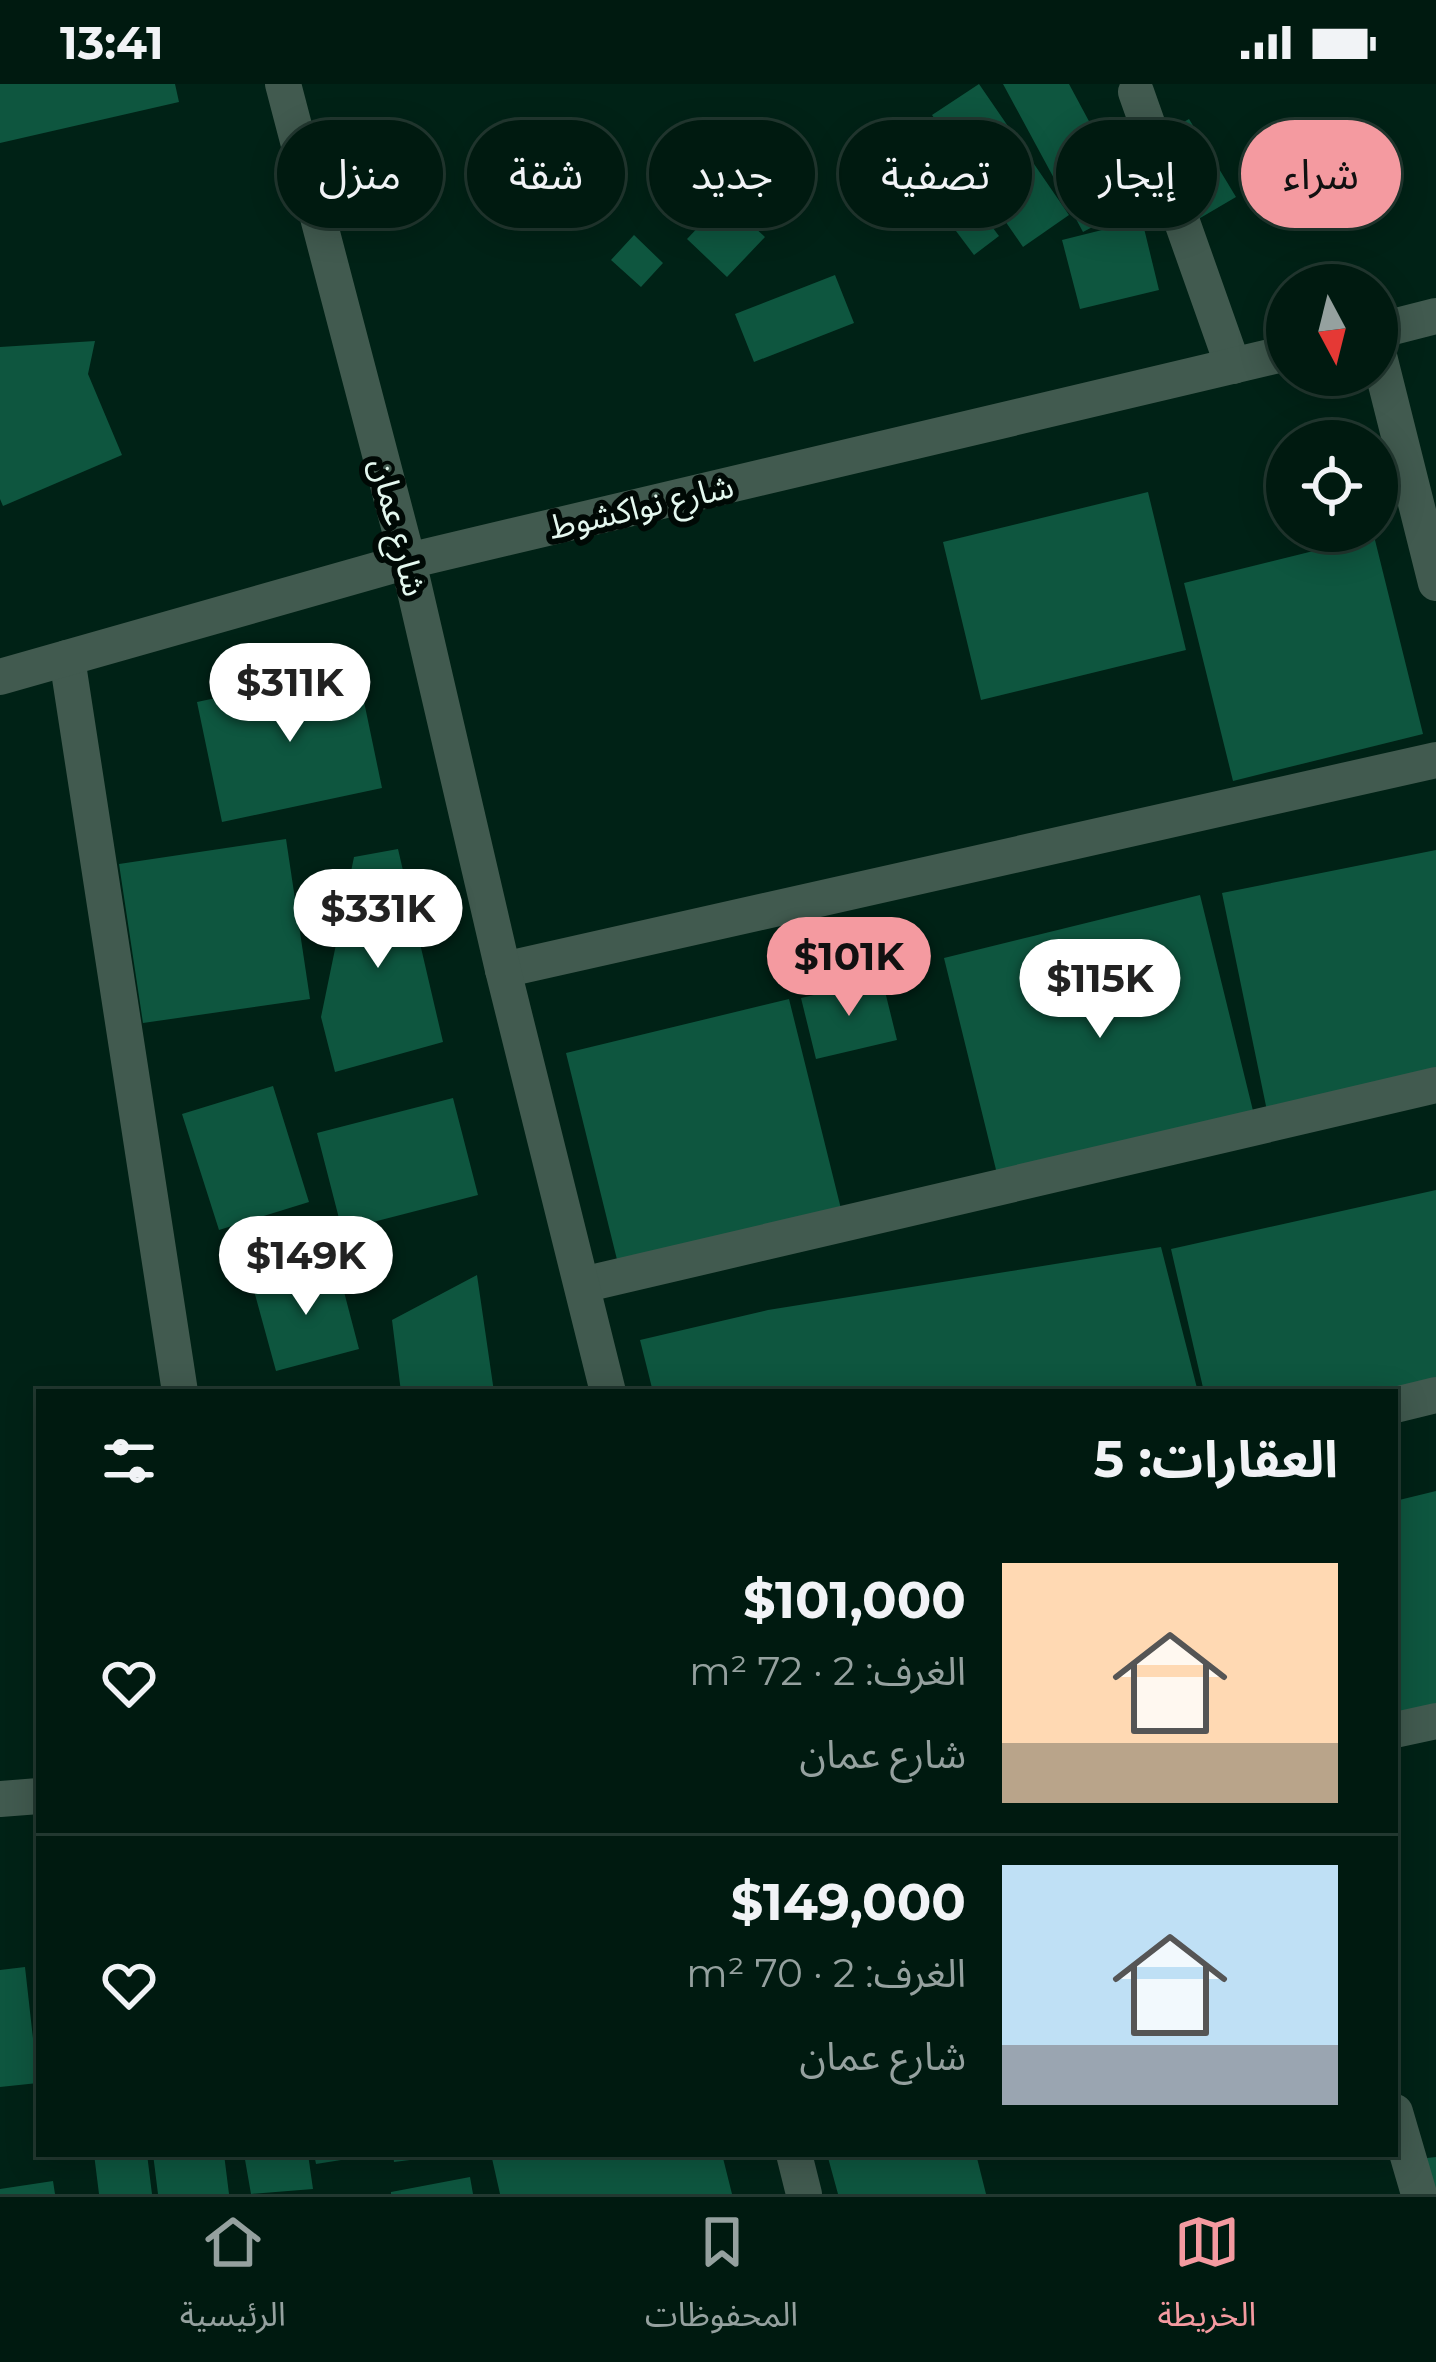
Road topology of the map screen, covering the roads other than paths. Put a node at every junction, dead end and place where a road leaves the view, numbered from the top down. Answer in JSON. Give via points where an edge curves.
{"nodes":[{"id":1,"x":283,"y":84,"type":"edge"},
{"id":2,"x":1136,"y":92,"type":"dead end"},
{"id":3,"x":1436,"y":316,"type":"edge"},
{"id":4,"x":1398,"y":326,"type":"edge"},
{"id":5,"x":1266,"y":358,"type":"edge"},
{"id":6,"x":1234,"y":366,"type":"junction"},
{"id":7,"x":1389,"y":396,"type":"edge"},
{"id":8,"x":408,"y":561,"type":"junction"},
{"id":9,"x":1436,"y":583,"type":"edge"},
{"id":10,"x":67,"y":658,"type":"junction"},
{"id":11,"x":0,"y":677,"type":"edge"},
{"id":12,"x":1436,"y":760,"type":"edge"},
{"id":13,"x":503,"y":970,"type":"junction"},
{"id":14,"x":1436,"y":1085,"type":"edge"},
{"id":15,"x":582,"y":1285,"type":"junction"},
{"id":16,"x":180,"y":1389,"type":"edge"},
{"id":17,"x":607,"y":1389,"type":"edge"},
{"id":18,"x":1436,"y":1395,"type":"edge"},
{"id":19,"x":1398,"y":1404,"type":"edge"},
{"id":20,"x":1436,"y":1720,"type":"edge"},
{"id":21,"x":1398,"y":1729,"type":"edge"},
{"id":22,"x":36,"y":1796,"type":"edge"},
{"id":23,"x":0,"y":1799,"type":"edge"},
{"id":24,"x":1398,"y":2122,"type":"edge"},
{"id":25,"x":795,"y":2157,"type":"edge"},
{"id":26,"x":803,"y":2194,"type":"edge"},
{"id":27,"x":1419,"y":2194,"type":"edge"}],
"edges":[{"from":1,"to":8,"type":"street","name":"شارع عمان"},
{"from":2,"to":6,"type":"street"},
{"from":3,"to":4,"type":"street"},
{"from":5,"to":6,"type":"street","name":"شارع نواكشوط"},
{"from":6,"to":8,"type":"street","name":"شارع نواكشوط"},
{"from":7,"to":9,"type":"street"},
{"from":8,"to":10,"type":"street","name":"شارع نواكشوط"},
{"from":8,"to":13,"type":"street","name":"شارع عمان"},
{"from":10,"to":11,"type":"street","name":"شارع نواكشوط"},
{"from":10,"to":16,"type":"street"},
{"from":12,"to":13,"type":"street"},
{"from":13,"to":15,"type":"street","name":"شارع عمان"},
{"from":14,"to":15,"type":"street"},
{"from":15,"to":17,"type":"street","name":"شارع عمان"},
{"from":18,"to":19,"type":"street"},
{"from":20,"to":21,"type":"street"},
{"from":22,"to":23,"type":"street"},
{"from":24,"to":27,"type":"street"},
{"from":25,"to":26,"type":"street"}]}
